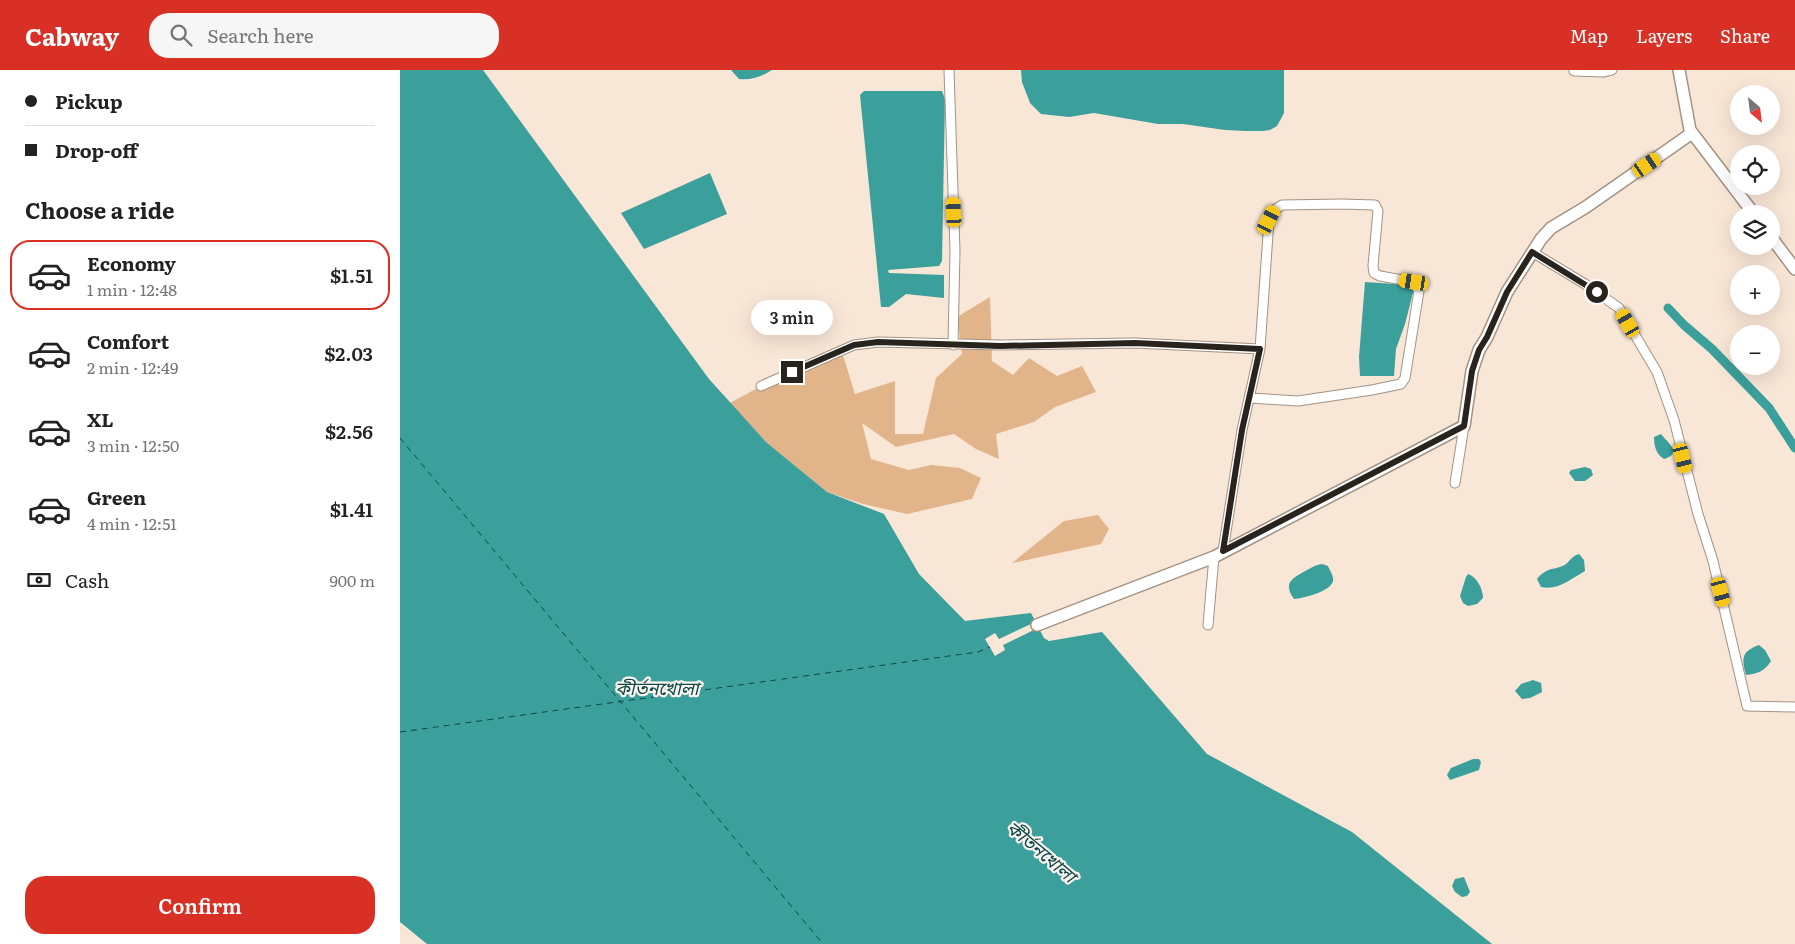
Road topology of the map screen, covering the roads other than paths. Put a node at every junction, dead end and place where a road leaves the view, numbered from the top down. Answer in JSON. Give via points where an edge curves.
{"nodes":[{"id":1,"x":949,"y":70,"type":"edge"},
{"id":2,"x":1612,"y":70,"type":"edge"},
{"id":3,"x":1679,"y":70,"type":"edge"},
{"id":4,"x":1574,"y":71,"type":"edge"},
{"id":5,"x":1692,"y":133,"type":"junction"},
{"id":6,"x":1747,"y":205,"type":"edge"},
{"id":7,"x":1780,"y":249,"type":"edge"},
{"id":8,"x":1532,"y":252,"type":"junction"},
{"id":9,"x":1795,"y":269,"type":"edge"},
{"id":10,"x":953,"y":345,"type":"junction"},
{"id":11,"x":1260,"y":349,"type":"junction"},
{"id":12,"x":761,"y":386,"type":"dead end"},
{"id":13,"x":1250,"y":398,"type":"junction"},
{"id":14,"x":1464,"y":426,"type":"junction"},
{"id":15,"x":1454,"y":483,"type":"dead end"},
{"id":16,"x":1219,"y":554,"type":"junction"},
{"id":17,"x":1037,"y":625,"type":"dead end"},
{"id":18,"x":1208,"y":625,"type":"dead end"},
{"id":19,"x":1795,"y":707,"type":"edge"}],
"edges":[{"from":1,"to":10,"type":"street","via":[[955,251]]},
{"from":2,"to":4,"type":"street"},
{"from":3,"to":5,"type":"main road"},
{"from":5,"to":6,"type":"main road"},
{"from":5,"to":8,"type":"main road","via":[[1551,228]]},
{"from":7,"to":9,"type":"main road"},
{"from":8,"to":14,"type":"main road","via":[[1507,292],[1479,350],[1472,371]]},
{"from":8,"to":19,"type":"street","via":[[1619,308],[1657,372],[1674,420],[1713,562],[1747,706]]},
{"from":10,"to":11,"type":"street","via":[[1135,343]]},
{"from":10,"to":12,"type":"street","via":[[878,342],[854,345]]},
{"from":11,"to":13,"type":"street"},
{"from":11,"to":13,"type":"street","via":[[1269,220],[1274,210],[1282,205],[1375,205],[1378,211],[1374,273],[1414,282],[1419,291],[1405,378],[1401,384],[1316,399]]},
{"from":13,"to":16,"type":"street"},
{"from":14,"to":15,"type":"street"},
{"from":14,"to":16,"type":"main road"},
{"from":16,"to":17,"type":"main road"},
{"from":16,"to":18,"type":"street"}]}
